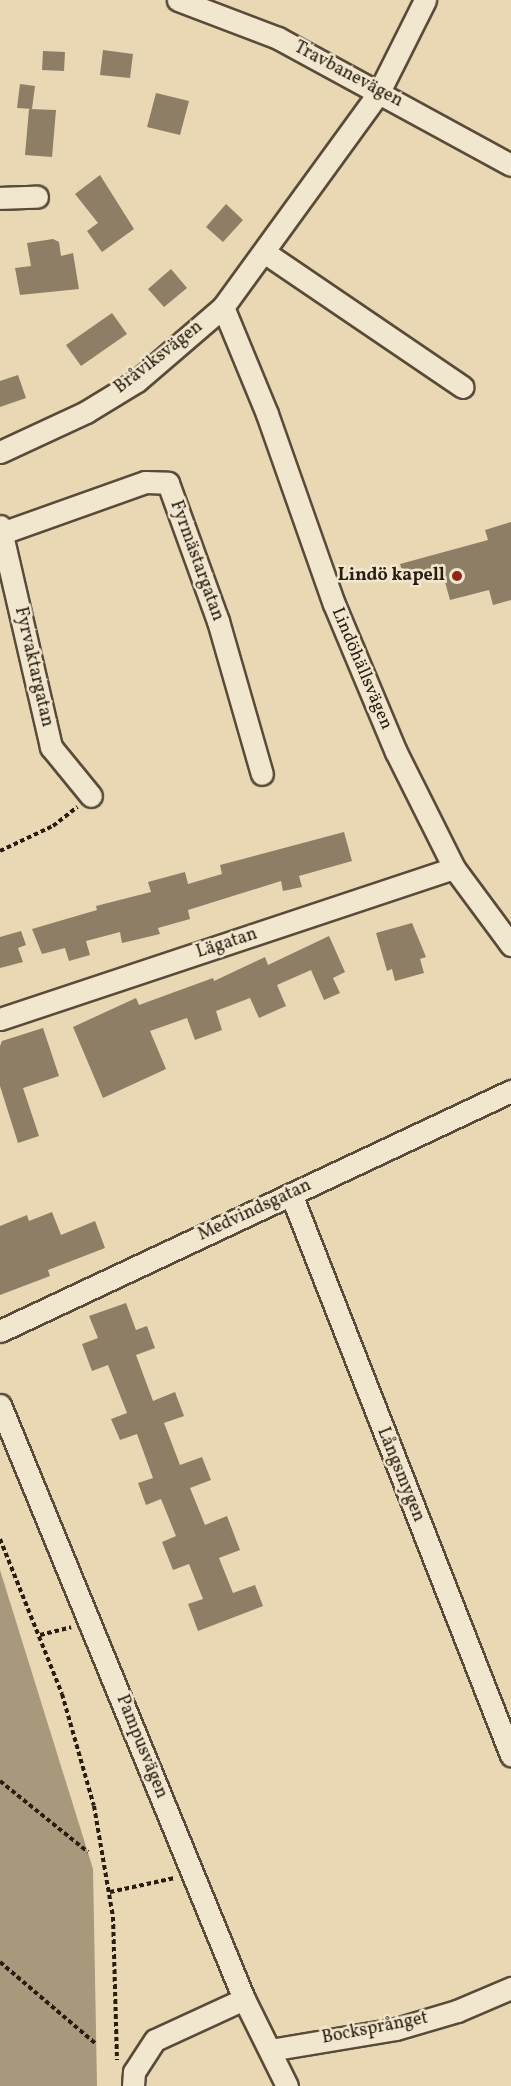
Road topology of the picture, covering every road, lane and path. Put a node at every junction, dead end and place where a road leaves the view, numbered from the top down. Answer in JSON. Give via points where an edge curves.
{"nodes":[{"id":1,"x":178,"y":0,"type":"edge"},
{"id":2,"x":425,"y":0,"type":"edge"},
{"id":3,"x":379,"y":92,"type":"junction"},
{"id":4,"x":511,"y":165,"type":"edge"},
{"id":5,"x":37,"y":197,"type":"dead end"},
{"id":6,"x":0,"y":198,"type":"edge"},
{"id":7,"x":264,"y":252,"type":"junction"},
{"id":8,"x":223,"y":307,"type":"junction"},
{"id":9,"x":463,"y":387,"type":"dead end"},
{"id":10,"x":0,"y":452,"type":"edge"},
{"id":11,"x":1,"y":529,"type":"edge"},
{"id":12,"x":262,"y":774,"type":"dead end"},
{"id":13,"x":91,"y":796,"type":"joint"},
{"id":14,"x":0,"y":851,"type":"edge"},
{"id":15,"x":454,"y":868,"type":"junction"},
{"id":16,"x":511,"y":945,"type":"edge"},
{"id":17,"x":0,"y":1019,"type":"edge"},
{"id":18,"x":511,"y":1091,"type":"edge"},
{"id":19,"x":291,"y":1194,"type":"junction"},
{"id":20,"x":0,"y":1331,"type":"edge"},
{"id":21,"x":0,"y":1405,"type":"edge"},
{"id":22,"x":0,"y":1539,"type":"edge"},
{"id":23,"x":90,"y":1623,"type":"junction"},
{"id":24,"x":40,"y":1635,"type":"junction"},
{"id":25,"x":511,"y":1755,"type":"edge"},
{"id":26,"x":0,"y":1781,"type":"edge"},
{"id":27,"x":88,"y":1852,"type":"dead end"},
{"id":28,"x":193,"y":1874,"type":"junction"},
{"id":29,"x":110,"y":1892,"type":"junction"},
{"id":30,"x":0,"y":1962,"type":"edge"},
{"id":31,"x":511,"y":1988,"type":"edge"},
{"id":32,"x":244,"y":1999,"type":"junction"},
{"id":33,"x":96,"y":2044,"type":"dead end"},
{"id":34,"x":270,"y":2050,"type":"junction"},
{"id":35,"x":117,"y":2063,"type":"dead end"},
{"id":36,"x":133,"y":2086,"type":"edge"},
{"id":37,"x":287,"y":2086,"type":"edge"}],
"edges":[{"from":1,"to":3,"type":"street","name":"Travbanevägen","via":[[278,38]]},
{"from":2,"to":3,"type":"street","name":"Bråviksvägen"},
{"from":3,"to":4,"type":"street","name":"Travbanevägen"},
{"from":3,"to":7,"type":"street","name":"Bråviksvägen"},
{"from":5,"to":6,"type":"street"},
{"from":7,"to":8,"type":"street","name":"Bråviksvägen"},
{"from":7,"to":9,"type":"street"},
{"from":8,"to":10,"type":"street","name":"Bråviksvägen","via":[[136,381],[86,412]]},
{"from":8,"to":15,"type":"street","name":"Lindöhällsvägen","via":[[267,414],[334,604],[396,752]]},
{"from":11,"to":12,"type":"street","name":"Fyrmästargatan","via":[[145,482],[168,483],[218,621]]},
{"from":11,"to":13,"type":"street","name":"Fyrvaktargatan","via":[[51,747]]},
{"from":13,"to":14,"type":"path","via":[[53,826]]},
{"from":15,"to":16,"type":"street","name":"Lindöhällsvägen"},
{"from":15,"to":17,"type":"street","name":"Lägatan"},
{"from":18,"to":19,"type":"street","name":"Medvindsgatan"},
{"from":19,"to":20,"type":"street","name":"Medvindsgatan"},
{"from":19,"to":25,"type":"street","name":"Långsmygen"},
{"from":21,"to":23,"type":"street","name":"Pampusvägen"},
{"from":22,"to":24,"type":"path"},
{"from":23,"to":24,"type":"path"},
{"from":23,"to":28,"type":"street","name":"Pampusvägen"},
{"from":24,"to":29,"type":"path","via":[[81,1756]]},
{"from":26,"to":27,"type":"path"},
{"from":28,"to":29,"type":"path"},
{"from":28,"to":32,"type":"street","name":"Pampusvägen"},
{"from":29,"to":35,"type":"path","via":[[117,1967]]},
{"from":30,"to":33,"type":"path"},
{"from":31,"to":34,"type":"street","name":"Bocksprånget","via":[[457,2012],[396,2029]]},
{"from":32,"to":34,"type":"street","name":"Pampusvägen"},
{"from":32,"to":36,"type":"street","via":[[155,2040],[134,2072]]},
{"from":34,"to":37,"type":"street","name":"Pampusvägen"}]}
